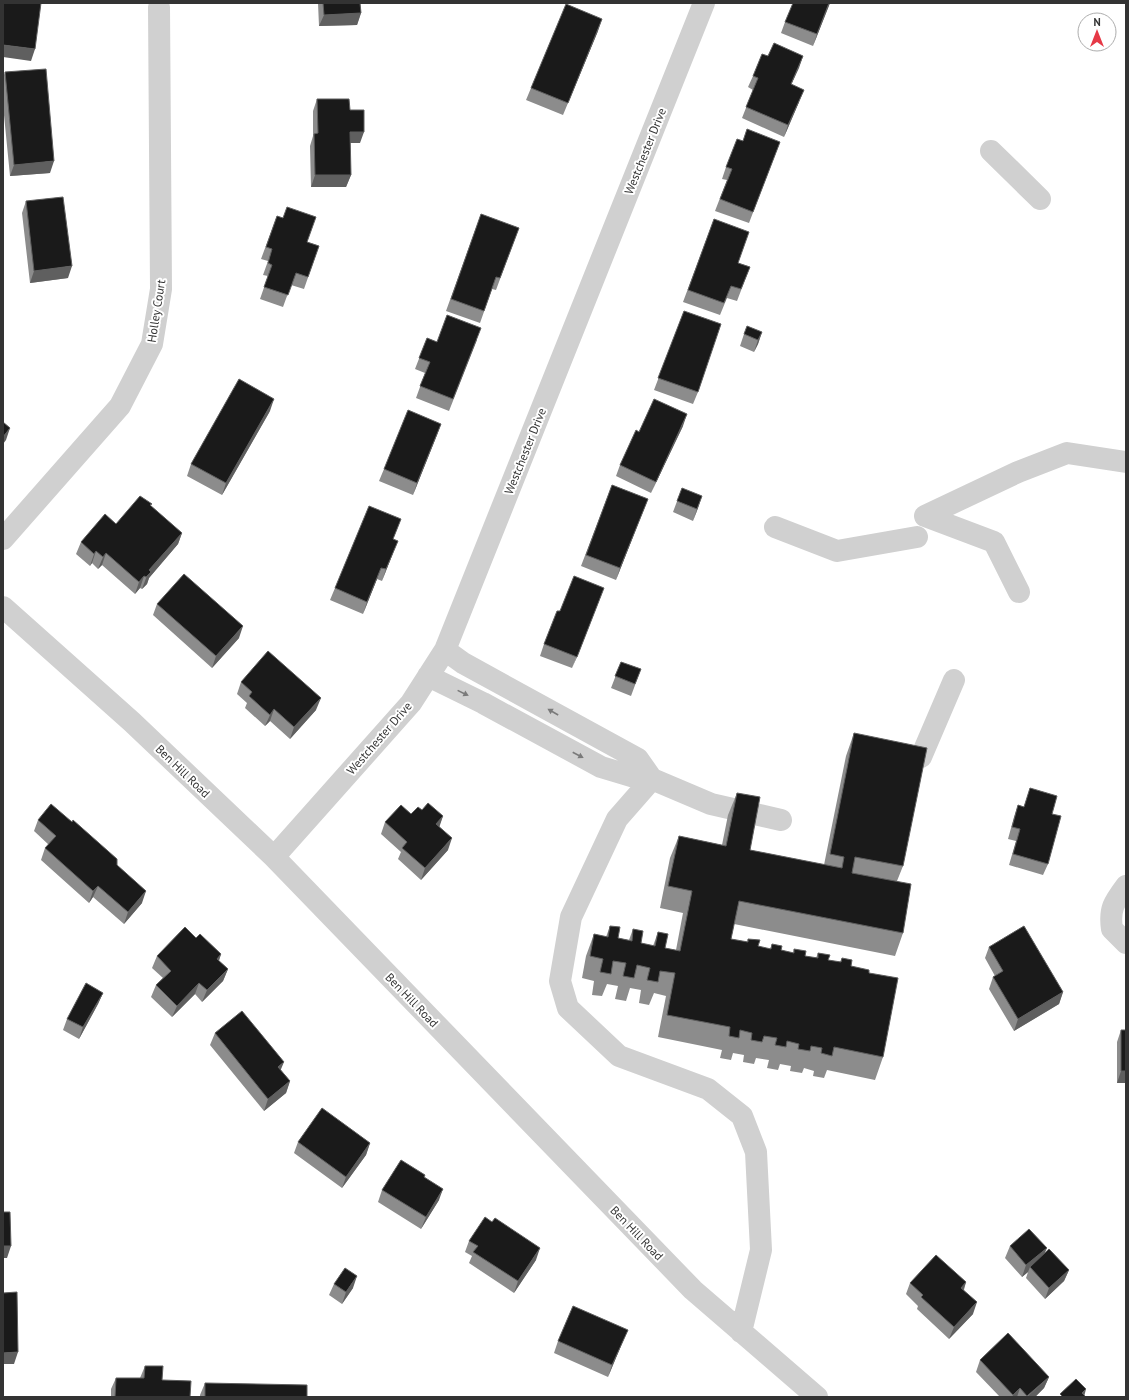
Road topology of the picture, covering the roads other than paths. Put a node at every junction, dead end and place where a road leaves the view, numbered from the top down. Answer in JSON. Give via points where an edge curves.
{"nodes":[{"id":1,"x":704,"y":3,"type":"edge"},
{"id":2,"x":159,"y":7,"type":"dead end"},
{"id":3,"x":991,"y":151,"type":"dead end"},
{"id":4,"x":1040,"y":199,"type":"dead end"},
{"id":5,"x":1126,"y":462,"type":"edge"},
{"id":6,"x":775,"y":527,"type":"dead end"},
{"id":7,"x":917,"y":537,"type":"dead end"},
{"id":8,"x":3,"y":539,"type":"edge"},
{"id":9,"x":1020,"y":592,"type":"dead end"},
{"id":10,"x":3,"y":607,"type":"edge"},
{"id":11,"x":445,"y":650,"type":"junction"},
{"id":12,"x":428,"y":676,"type":"junction"},
{"id":13,"x":954,"y":680,"type":"dead end"},
{"id":14,"x":921,"y":757,"type":"edge"},
{"id":15,"x":652,"y":779,"type":"junction"},
{"id":16,"x":780,"y":820,"type":"dead end"},
{"id":17,"x":274,"y":857,"type":"junction"},
{"id":18,"x":1126,"y":886,"type":"edge"},
{"id":19,"x":1126,"y":943,"type":"edge"},
{"id":20,"x":741,"y":1332,"type":"junction"},
{"id":21,"x":817,"y":1397,"type":"edge"}],
"edges":[{"from":1,"to":11,"type":"street","name":"Westchester Drive"},
{"from":2,"to":8,"type":"street","name":"Holley Court","via":[[161,289],[152,344],[120,406]]},
{"from":3,"to":4,"type":"street"},
{"from":5,"to":9,"type":"street","via":[[1067,453],[1018,472],[925,516],[994,542]]},
{"from":6,"to":7,"type":"street","via":[[837,551]]},
{"from":10,"to":17,"type":"street","name":"Ben Hill Road","via":[[132,722]]},
{"from":11,"to":12,"type":"street","name":"Westchester Drive"},
{"from":15,"to":11,"type":"street","one_way":true,"via":[[638,759],[463,663]]},
{"from":12,"to":15,"type":"street","one_way":true,"via":[[601,767]]},
{"from":12,"to":17,"type":"street","name":"Westchester Drive","via":[[411,703]]},
{"from":13,"to":14,"type":"street"},
{"from":15,"to":16,"type":"street","via":[[711,804]]},
{"from":15,"to":20,"type":"street","via":[[617,819],[571,917],[560,981],[568,1008],[619,1056],[708,1089],[742,1116],[756,1152],[761,1250]]},
{"from":17,"to":20,"type":"street","name":"Ben Hill Road","via":[[693,1290]]},
{"from":18,"to":19,"type":"street","via":[[1115,901],[1110,914],[1112,929]]},
{"from":20,"to":21,"type":"street","name":"Ben Hill Road"}]}
